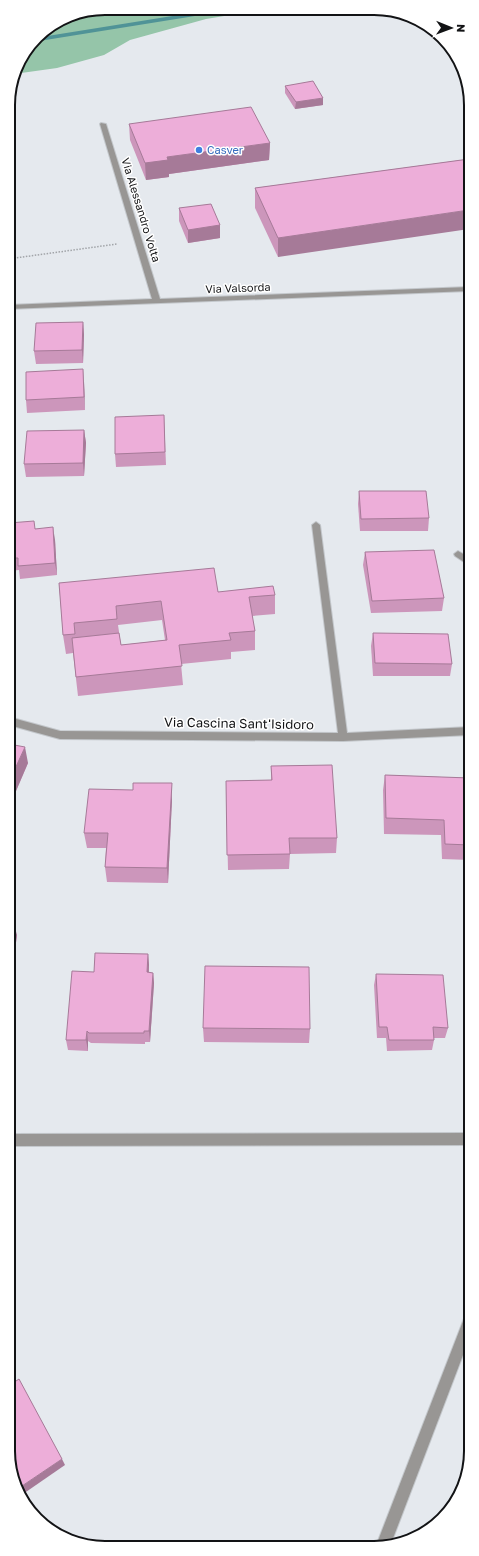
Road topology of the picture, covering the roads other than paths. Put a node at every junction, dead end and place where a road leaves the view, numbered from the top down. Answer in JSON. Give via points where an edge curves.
{"nodes":[{"id":1,"x":103,"y":124,"type":"dead end"},
{"id":2,"x":464,"y":289,"type":"edge"},
{"id":3,"x":157,"y":302,"type":"junction"},
{"id":4,"x":15,"y":307,"type":"edge"},
{"id":5,"x":316,"y":525,"type":"dead end"},
{"id":6,"x":458,"y":554,"type":"dead end"},
{"id":7,"x":464,"y":558,"type":"edge"},
{"id":8,"x":15,"y":723,"type":"edge"},
{"id":9,"x":464,"y":731,"type":"edge"},
{"id":10,"x":343,"y":737,"type":"junction"},
{"id":11,"x":464,"y":1139,"type":"edge"},
{"id":12,"x":15,"y":1140,"type":"edge"},
{"id":13,"x":464,"y":1334,"type":"edge"},
{"id":14,"x":385,"y":1540,"type":"edge"}],
"edges":[{"from":1,"to":3,"type":"street","name":"Via Alessandro Volta"},
{"from":2,"to":3,"type":"street","name":"Via Valsorda"},
{"from":3,"to":4,"type":"street","name":"Via Valsorda"},
{"from":5,"to":10,"type":"street"},
{"from":6,"to":7,"type":"street"},
{"from":8,"to":10,"type":"street","name":"Via Cascina Sant'Isidoro","via":[[60,735]]},
{"from":9,"to":10,"type":"street","name":"Via Cascina Sant'Isidoro"},
{"from":11,"to":12,"type":"street"},
{"from":13,"to":14,"type":"street"}]}
